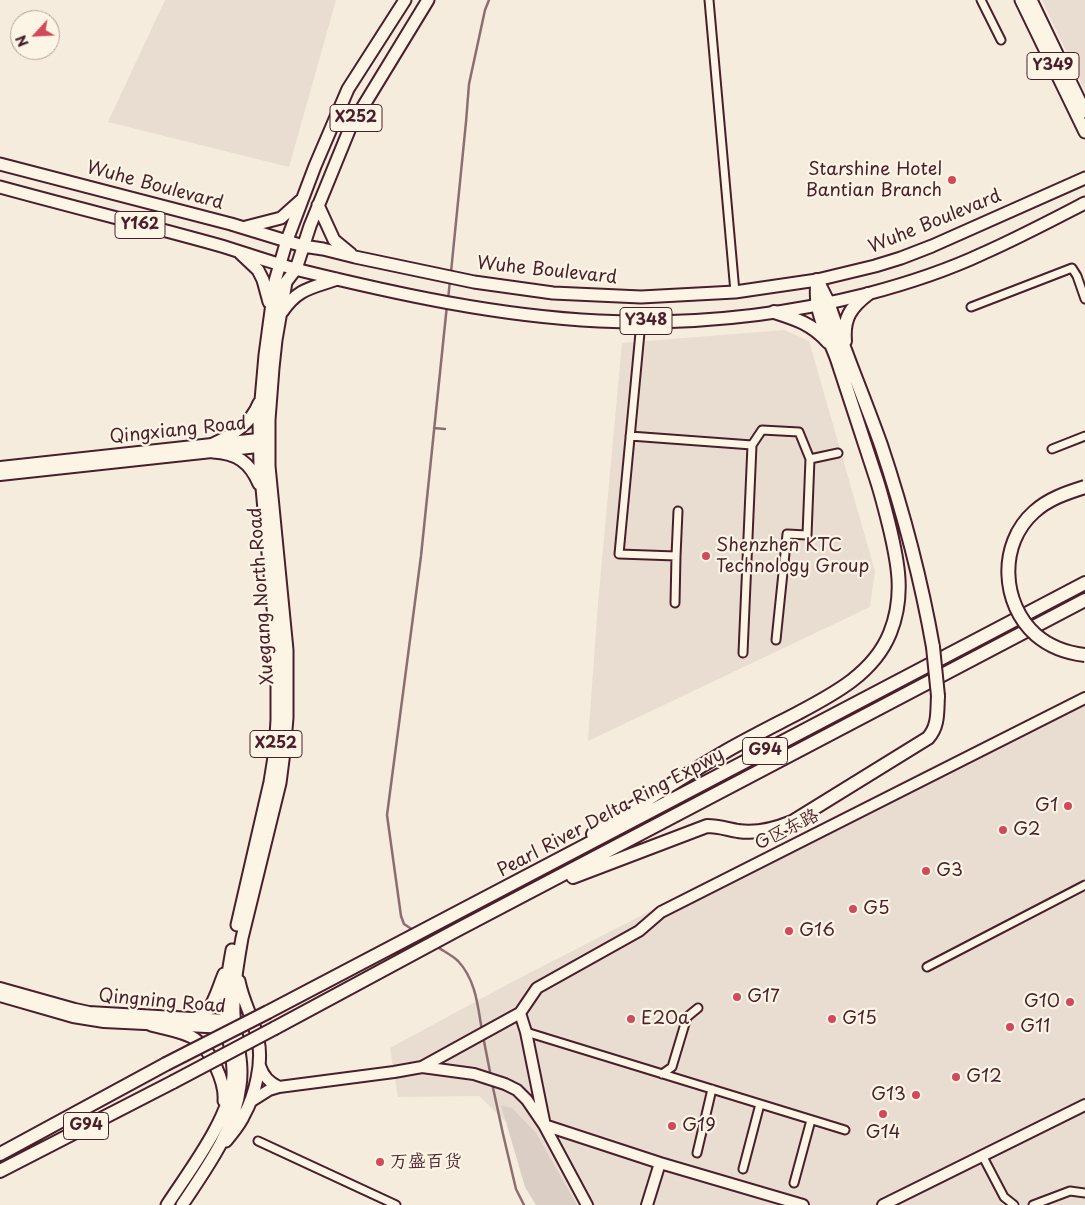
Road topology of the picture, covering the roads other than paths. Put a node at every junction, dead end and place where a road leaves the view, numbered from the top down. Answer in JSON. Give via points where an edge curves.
{"nodes":[{"id":1,"x":404,"y":0,"type":"edge"},
{"id":2,"x":428,"y":0,"type":"edge"},
{"id":3,"x":708,"y":0,"type":"edge"},
{"id":4,"x":981,"y":0,"type":"edge"},
{"id":5,"x":1021,"y":0,"type":"edge"},
{"id":6,"x":1031,"y":0,"type":"edge"},
{"id":7,"x":1000,"y":40,"type":"dead end"},
{"id":8,"x":1085,"y":112,"type":"edge"},
{"id":9,"x":1085,"y":132,"type":"edge"},
{"id":10,"x":0,"y":164,"type":"edge"},
{"id":11,"x":1085,"y":178,"type":"edge"},
{"id":12,"x":0,"y":187,"type":"edge"},
{"id":13,"x":302,"y":199,"type":"junction"},
{"id":14,"x":1085,"y":203,"type":"edge"},
{"id":15,"x":318,"y":206,"type":"junction"},
{"id":16,"x":245,"y":228,"type":"junction"},
{"id":17,"x":287,"y":240,"type":"junction"},
{"id":18,"x":303,"y":246,"type":"junction"},
{"id":19,"x":239,"y":252,"type":"junction"},
{"id":20,"x":354,"y":257,"type":"junction"},
{"id":21,"x":280,"y":264,"type":"junction"},
{"id":22,"x":296,"y":269,"type":"junction"},
{"id":23,"x":339,"y":279,"type":"junction"},
{"id":24,"x":816,"y":280,"type":"junction"},
{"id":25,"x":735,"y":292,"type":"junction"},
{"id":26,"x":868,"y":294,"type":"junction"},
{"id":27,"x":1085,"y":299,"type":"edge"},
{"id":28,"x":823,"y":304,"type":"junction"},
{"id":29,"x":971,"y":307,"type":"dead end"},
{"id":30,"x":276,"y":310,"type":"junction"},
{"id":31,"x":774,"y":312,"type":"junction"},
{"id":32,"x":641,"y":322,"type":"junction"},
{"id":33,"x":840,"y":352,"type":"junction"},
{"id":34,"x":260,"y":399,"type":"junction"},
{"id":35,"x":630,"y":436,"type":"junction"},
{"id":36,"x":1085,"y":436,"type":"edge"},
{"id":37,"x":262,"y":443,"type":"junction"},
{"id":38,"x":752,"y":445,"type":"junction"},
{"id":39,"x":213,"y":448,"type":"junction"},
{"id":40,"x":1052,"y":449,"type":"dead end"},
{"id":41,"x":838,"y":453,"type":"dead end"},
{"id":42,"x":810,"y":459,"type":"junction"},
{"id":43,"x":887,"y":466,"type":"junction"},
{"id":44,"x":0,"y":467,"type":"edge"},
{"id":45,"x":874,"y":470,"type":"junction"},
{"id":46,"x":0,"y":475,"type":"edge"},
{"id":47,"x":1085,"y":487,"type":"edge"},
{"id":48,"x":262,"y":491,"type":"junction"},
{"id":49,"x":678,"y":511,"type":"dead end"},
{"id":50,"x":676,"y":556,"type":"junction"},
{"id":51,"x":1085,"y":583,"type":"edge"},
{"id":52,"x":1085,"y":600,"type":"edge"},
{"id":53,"x":676,"y":603,"type":"dead end"},
{"id":54,"x":776,"y":640,"type":"dead end"},
{"id":55,"x":743,"y":653,"type":"dead end"},
{"id":56,"x":1085,"y":655,"type":"edge"},
{"id":57,"x":1085,"y":698,"type":"edge"},
{"id":58,"x":510,"y":885,"type":"junction"},
{"id":59,"x":1085,"y":885,"type":"edge"},
{"id":60,"x":518,"y":898,"type":"junction"},
{"id":61,"x":234,"y":959,"type":"junction"},
{"id":62,"x":927,"y":967,"type":"dead end"},
{"id":63,"x":0,"y":988,"type":"edge"},
{"id":64,"x":0,"y":996,"type":"edge"},
{"id":65,"x":698,"y":1008,"type":"dead end"},
{"id":66,"x":520,"y":1013,"type":"junction"},
{"id":67,"x":193,"y":1019,"type":"junction"},
{"id":68,"x":229,"y":1024,"type":"junction"},
{"id":69,"x":151,"y":1025,"type":"junction"},
{"id":70,"x":526,"y":1032,"type":"junction"},
{"id":71,"x":260,"y":1066,"type":"junction"},
{"id":72,"x":422,"y":1067,"type":"junction"},
{"id":73,"x":662,"y":1074,"type":"junction"},
{"id":74,"x":279,"y":1087,"type":"junction"},
{"id":75,"x":712,"y":1089,"type":"junction"},
{"id":76,"x":250,"y":1102,"type":"junction"},
{"id":77,"x":760,"y":1104,"type":"junction"},
{"id":78,"x":1085,"y":1105,"type":"edge"},
{"id":79,"x":222,"y":1114,"type":"junction"},
{"id":80,"x":811,"y":1120,"type":"junction"},
{"id":81,"x":544,"y":1124,"type":"junction"},
{"id":82,"x":845,"y":1130,"type":"dead end"},
{"id":83,"x":258,"y":1141,"type":"dead end"},
{"id":84,"x":696,"y":1153,"type":"dead end"},
{"id":85,"x":0,"y":1154,"type":"edge"},
{"id":86,"x":982,"y":1155,"type":"junction"},
{"id":87,"x":214,"y":1156,"type":"junction"},
{"id":88,"x":660,"y":1163,"type":"junction"},
{"id":89,"x":743,"y":1169,"type":"dead end"},
{"id":90,"x":0,"y":1171,"type":"edge"},
{"id":91,"x":794,"y":1184,"type":"dead end"},
{"id":92,"x":1085,"y":1193,"type":"edge"},
{"id":93,"x":167,"y":1205,"type":"edge"},
{"id":94,"x":182,"y":1205,"type":"edge"},
{"id":95,"x":396,"y":1205,"type":"edge"},
{"id":96,"x":586,"y":1205,"type":"edge"},
{"id":97,"x":647,"y":1205,"type":"edge"},
{"id":98,"x":803,"y":1205,"type":"edge"},
{"id":99,"x":883,"y":1205,"type":"edge"},
{"id":100,"x":1014,"y":1205,"type":"edge"},
{"id":101,"x":1033,"y":1205,"type":"edge"}],
"edges":[{"from":1,"to":13,"type":"main road","name":"Xuegang North Road","number":"X252","via":[[348,89]]},
{"from":2,"to":15,"type":"main road","name":"Xuegang North Road","number":"X252","via":[[350,128]]},
{"from":3,"to":25,"type":"street"},
{"from":4,"to":7,"type":"street"},
{"from":5,"to":9,"type":"main road","number":"Y349"},
{"from":6,"to":8,"type":"main road"},
{"from":10,"to":16,"type":"main road","name":"Wuhe Boulevard","number":"Y162"},
{"from":11,"to":24,"type":"main road","name":"Wuhe Boulevard","number":"Y348","via":[[901,258]]},
{"from":12,"to":19,"type":"main road","number":"Y162"},
{"from":13,"to":16,"type":"main road","via":[[281,218]]},
{"from":13,"to":17,"type":"main road","name":"Xuegang North Road","number":"X252"},
{"from":14,"to":26,"type":"main road","number":"Y348","via":[[982,254]]},
{"from":15,"to":18,"type":"main road","name":"Xuegang North Road","number":"X252"},
{"from":15,"to":20,"type":"main road","via":[[334,240]]},
{"from":16,"to":17,"type":"main road","name":"Wuhe Boulevard","number":"Y162"},
{"from":17,"to":18,"type":"main road","name":"Wuhe Boulevard","number":"Y162"},
{"from":17,"to":21,"type":"main road","name":"Xuegang North Road","number":"X252"},
{"from":18,"to":20,"type":"main road","name":"Wuhe Boulevard","number":"Y348"},
{"from":18,"to":22,"type":"main road","name":"Xuegang North Road","number":"X252"},
{"from":19,"to":21,"type":"main road","number":"Y162"},
{"from":19,"to":30,"type":"main road","via":[[258,270]]},
{"from":20,"to":25,"type":"main road","name":"Wuhe Boulevard","number":"Y348","via":[[474,282],[590,296]]},
{"from":21,"to":22,"type":"main road","number":"Y348"},
{"from":21,"to":30,"type":"main road","name":"Xuegang North Road","number":"X252","via":[[275,281]]},
{"from":22,"to":23,"type":"main road","number":"Y348"},
{"from":22,"to":30,"type":"main road","name":"Xuegang North Road","number":"X252","via":[[286,282]]},
{"from":23,"to":30,"type":"main road","via":[[306,289]]},
{"from":23,"to":32,"type":"main road","number":"Y348","via":[[474,307],[559,318]]},
{"from":24,"to":25,"type":"main road","name":"Wuhe Boulevard","number":"Y348"},
{"from":24,"to":28,"type":"highway"},
{"from":26,"to":28,"type":"main road","number":"Y348"},
{"from":26,"to":33,"type":"highway","via":[[850,311]]},
{"from":27,"to":29,"type":"street","via":[[1072,268]]},
{"from":28,"to":31,"type":"main road","number":"Y348"},
{"from":28,"to":33,"type":"highway","via":[[823,323]]},
{"from":30,"to":34,"type":"main road","name":"Xuegang North Road","number":"X252"},
{"from":30,"to":37,"type":"main road","name":"Xuegang North Road","number":"X252","via":[[269,420]]},
{"from":31,"to":32,"type":"main road","number":"Y348"},
{"from":31,"to":33,"type":"highway","via":[[812,327]]},
{"from":32,"to":35,"type":"street"},
{"from":33,"to":43,"type":"highway"},
{"from":33,"to":45,"type":"highway"},
{"from":34,"to":37,"type":"main road","name":"Xuegang North Road","number":"X252"},
{"from":34,"to":39,"type":"main road","via":[[243,426]]},
{"from":35,"to":38,"type":"street"},
{"from":35,"to":50,"type":"street","via":[[619,554]]},
{"from":36,"to":40,"type":"street"},
{"from":37,"to":39,"type":"street","name":"Qingxiang Road"},
{"from":37,"to":48,"type":"main road","name":"Xuegang North Road","number":"X252"},
{"from":37,"to":61,"type":"main road","name":"Xuegang North Road","number":"X252","via":[[269,466],[287,650],[287,718],[280,783]]},
{"from":38,"to":42,"type":"street","via":[[762,430],[799,432]]},
{"from":38,"to":55,"type":"street"},
{"from":39,"to":44,"type":"street","name":"Qingxiang Road"},
{"from":39,"to":46,"type":"street","name":"Qingxiang Road"},
{"from":39,"to":48,"type":"main road","via":[[233,455],[250,467]]},
{"from":41,"to":42,"type":"street"},
{"from":42,"to":54,"type":"street","via":[[807,535],[787,534]]},
{"from":43,"to":45,"type":"highway"},
{"from":43,"to":60,"type":"highway","bridge":true,"via":[[925,601],[933,647],[938,696],[936,726],[928,738],[780,827],[747,832],[707,826]]},
{"from":45,"to":58,"type":"highway","via":[[891,534],[899,590],[890,634],[866,669],[827,697],[677,780]]},
{"from":47,"to":56,"type":"highway","bridge":true,"via":[[1058,496],[1032,513],[1014,541],[1008,571],[1009,588],[1025,623],[1037,636],[1055,647]]},
{"from":48,"to":61,"type":"main road","name":"Xuegang North Road","number":"X252","via":[[277,651],[278,701],[270,782]]},
{"from":49,"to":50,"type":"street"},
{"from":50,"to":53,"type":"street"},
{"from":51,"to":58,"type":"highway","name":"Pearl River Delta Ring Expwy","number":"G94"},
{"from":52,"to":60,"type":"highway","name":"Pearl River Delta Ring Expwy","number":"G94"},
{"from":57,"to":66,"type":"street","name":"G区东路","via":[[661,912],[639,931],[538,988]]},
{"from":58,"to":85,"type":"highway","name":"Pearl River Delta Ring Expwy","number":"G94","bridge":true},
{"from":59,"to":62,"type":"street"},
{"from":60,"to":90,"type":"highway","name":"Pearl River Delta Ring Expwy","number":"G94","bridge":true},
{"from":61,"to":67,"type":"main road","via":[[211,1005],[201,1016]]},
{"from":61,"to":68,"type":"main road","name":"Xuegang North Road","number":"X252","via":[[234,1003]]},
{"from":61,"to":71,"type":"main road","via":[[244,1003],[258,1040]]},
{"from":63,"to":67,"type":"street","name":"Qingning Road","via":[[89,1012]]},
{"from":64,"to":69,"type":"street","name":"Qingning Road","via":[[73,1017]]},
{"from":65,"to":73,"type":"street","via":[[688,1017],[672,1067]]},
{"from":66,"to":70,"type":"street"},
{"from":66,"to":72,"type":"street"},
{"from":67,"to":68,"type":"street","name":"Qingning Road"},
{"from":68,"to":69,"type":"street","name":"Qingning Road"},
{"from":68,"to":79,"type":"main road","name":"Xuegang North Road","number":"X252","via":[[233,1075]]},
{"from":68,"to":87,"type":"main road","name":"Xuegang North Road","number":"X252","via":[[240,1053],[241,1085],[238,1101]]},
{"from":69,"to":79,"type":"main road","via":[[188,1035],[206,1048],[223,1086]]},
{"from":70,"to":73,"type":"street"},
{"from":70,"to":81,"type":"street"},
{"from":71,"to":74,"type":"street","via":[[270,1082]]},
{"from":71,"to":76,"type":"main road"},
{"from":72,"to":74,"type":"street"},
{"from":72,"to":81,"type":"street","via":[[474,1074],[505,1084],[527,1100]]},
{"from":73,"to":75,"type":"street"},
{"from":74,"to":76,"type":"street"},
{"from":75,"to":77,"type":"street"},
{"from":75,"to":84,"type":"street"},
{"from":76,"to":87,"type":"main road","via":[[238,1126]]},
{"from":77,"to":80,"type":"street"},
{"from":77,"to":89,"type":"street"},
{"from":78,"to":86,"type":"street"},
{"from":79,"to":93,"type":"main road","name":"Xuegang North Road","number":"X252"},
{"from":80,"to":82,"type":"street"},
{"from":80,"to":91,"type":"street"},
{"from":81,"to":88,"type":"street"},
{"from":81,"to":96,"type":"street"},
{"from":83,"to":95,"type":"street"},
{"from":86,"to":99,"type":"street"},
{"from":86,"to":100,"type":"street","via":[[1004,1197]]},
{"from":87,"to":94,"type":"main road","name":"Xuegang North Road","number":"X252"},
{"from":88,"to":97,"type":"street"},
{"from":88,"to":98,"type":"street"},
{"from":92,"to":101,"type":"street","via":[[1070,1190]]}]}
